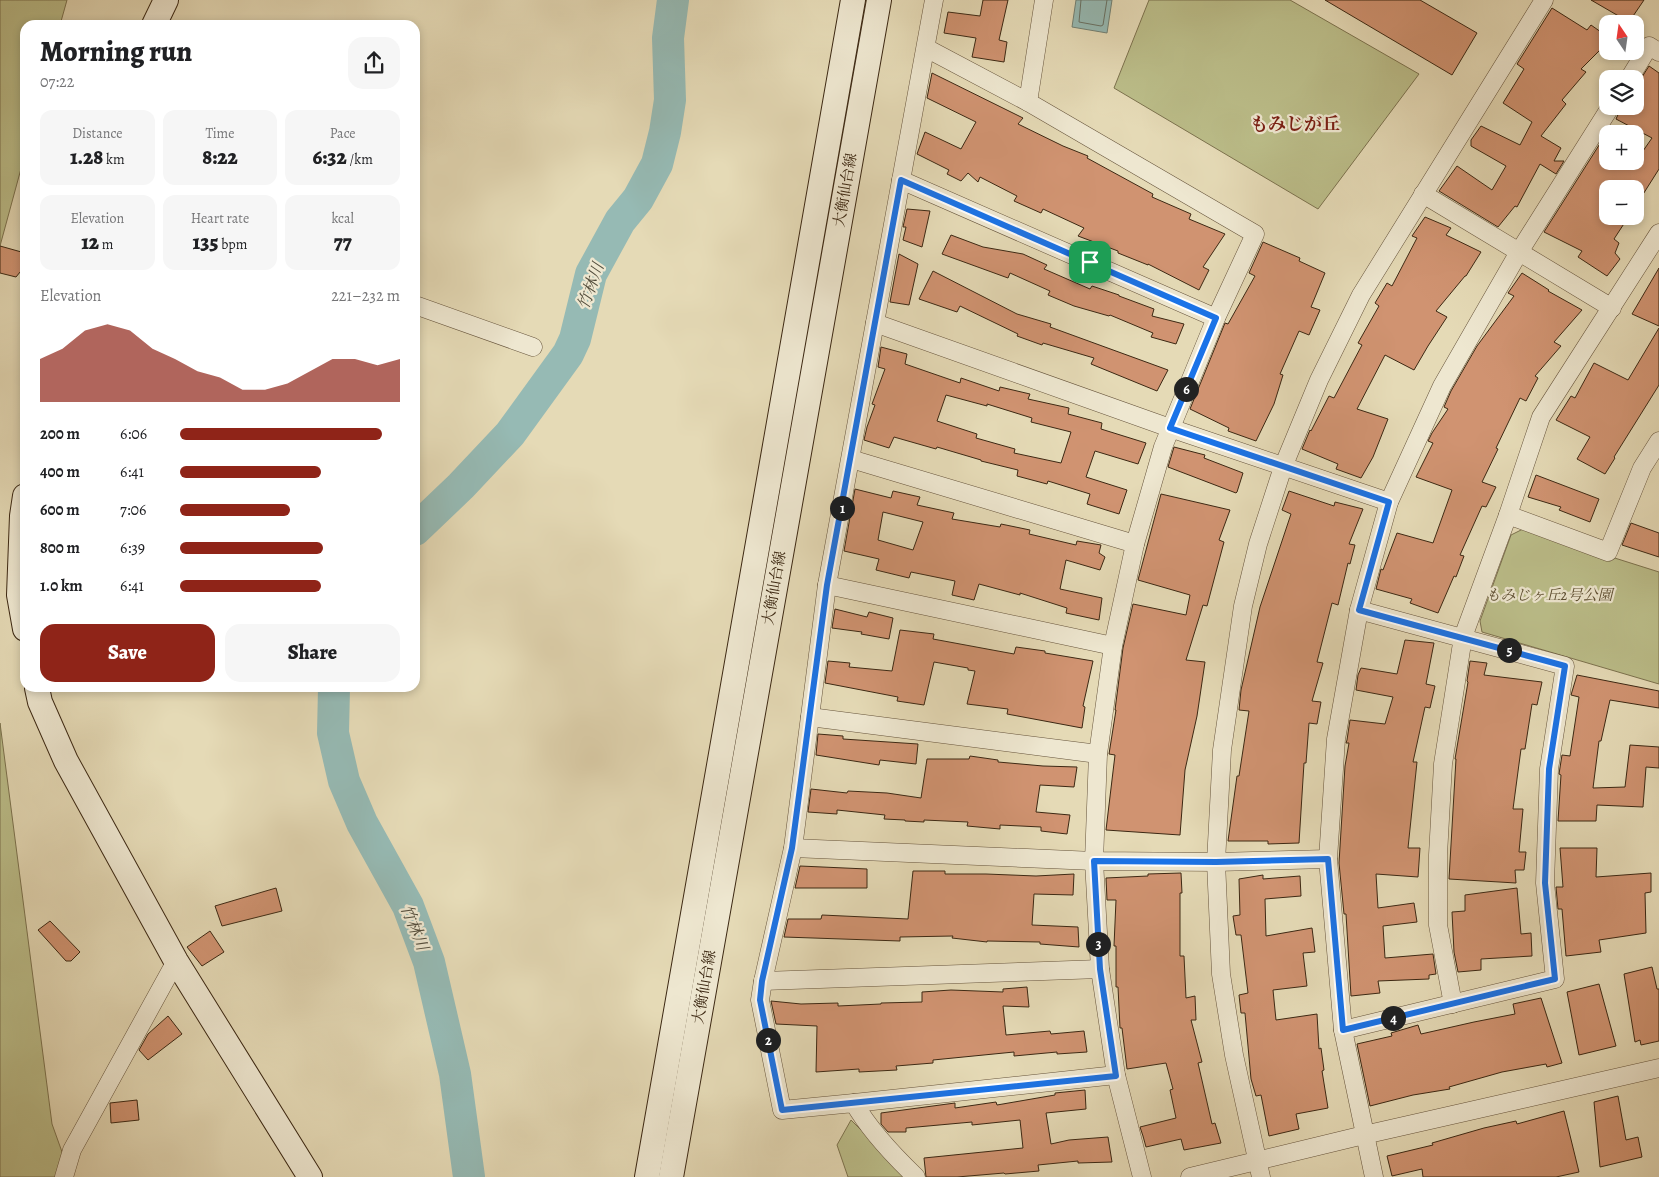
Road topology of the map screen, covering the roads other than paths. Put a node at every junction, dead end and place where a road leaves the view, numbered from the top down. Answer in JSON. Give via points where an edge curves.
{"nodes":[{"id":1,"x":166,"y":0,"type":"edge"},
{"id":2,"x":853,"y":0,"type":"edge"},
{"id":3,"x":879,"y":0,"type":"edge"},
{"id":4,"x":934,"y":0,"type":"edge"},
{"id":5,"x":1044,"y":0,"type":"edge"},
{"id":6,"x":1537,"y":2,"type":"edge"},
{"id":7,"x":156,"y":20,"type":"edge"},
{"id":8,"x":926,"y":48,"type":"junction"},
{"id":9,"x":1659,"y":52,"type":"edge"},
{"id":10,"x":1634,"y":70,"type":"edge"},
{"id":11,"x":1028,"y":102,"type":"junction"},
{"id":12,"x":1605,"y":115,"type":"edge"},
{"id":13,"x":901,"y":180,"type":"junction"},
{"id":14,"x":1423,"y":194,"type":"junction"},
{"id":15,"x":1659,"y":233,"type":"edge"},
{"id":16,"x":1519,"y":252,"type":"junction"},
{"id":17,"x":420,"y":307,"type":"edge"},
{"id":18,"x":1612,"y":308,"type":"junction"},
{"id":19,"x":1216,"y":318,"type":"junction"},
{"id":20,"x":875,"y":323,"type":"junction"},
{"id":21,"x":533,"y":347,"type":"dead end"},
{"id":22,"x":1170,"y":428,"type":"junction"},
{"id":23,"x":1659,"y":441,"type":"edge"},
{"id":24,"x":851,"y":459,"type":"junction"},
{"id":25,"x":1283,"y":467,"type":"junction"},
{"id":26,"x":1389,"y":502,"type":"junction"},
{"id":27,"x":1508,"y":515,"type":"junction"},
{"id":28,"x":1135,"y":544,"type":"junction"},
{"id":29,"x":20,"y":569,"type":"edge"},
{"id":30,"x":827,"y":585,"type":"junction"},
{"id":31,"x":20,"y":601,"type":"edge"},
{"id":32,"x":1359,"y":610,"type":"junction"},
{"id":33,"x":1463,"y":637,"type":"junction"},
{"id":34,"x":1114,"y":646,"type":"junction"},
{"id":35,"x":38,"y":692,"type":"edge"},
{"id":36,"x":810,"y":717,"type":"junction"},
{"id":37,"x":1098,"y":754,"type":"junction"},
{"id":38,"x":792,"y":848,"type":"junction"},
{"id":39,"x":1328,"y":859,"type":"junction"},
{"id":40,"x":1094,"y":861,"type":"junction"},
{"id":41,"x":1216,"y":862,"type":"junction"},
{"id":42,"x":176,"y":961,"type":"junction"},
{"id":43,"x":1100,"y":969,"type":"junction"},
{"id":44,"x":762,"y":981,"type":"junction"},
{"id":45,"x":1453,"y":1004,"type":"junction"},
{"id":46,"x":1343,"y":1030,"type":"junction"},
{"id":47,"x":1659,"y":1068,"type":"edge"},
{"id":48,"x":1116,"y":1076,"type":"junction"},
{"id":49,"x":854,"y":1103,"type":"junction"},
{"id":50,"x":1364,"y":1135,"type":"junction"},
{"id":51,"x":1259,"y":1169,"type":"edge"},
{"id":52,"x":64,"y":1177,"type":"edge"},
{"id":53,"x":310,"y":1177,"type":"edge"},
{"id":54,"x":647,"y":1177,"type":"edge"},
{"id":55,"x":671,"y":1177,"type":"edge"},
{"id":56,"x":916,"y":1177,"type":"edge"},
{"id":57,"x":1142,"y":1177,"type":"edge"},
{"id":58,"x":1190,"y":1177,"type":"edge"},
{"id":59,"x":1374,"y":1177,"type":"edge"}],
"edges":[{"from":1,"to":7,"type":"main road"},
{"from":2,"to":54,"type":"main road","name":"大衡仙台線"},
{"from":3,"to":55,"type":"main road","name":"大衡仙台線"},
{"from":4,"to":8,"type":"street"},
{"from":5,"to":11,"type":"street"},
{"from":6,"to":14,"type":"street"},
{"from":8,"to":11,"type":"street"},
{"from":8,"to":13,"type":"street"},
{"from":9,"to":10,"type":"street","via":[[1649,46]]},
{"from":11,"to":19,"type":"street","via":[[1255,234]]},
{"from":12,"to":16,"type":"street"},
{"from":13,"to":19,"type":"street"},
{"from":13,"to":20,"type":"street"},
{"from":14,"to":16,"type":"street"},
{"from":14,"to":25,"type":"street","via":[[1361,294],[1319,380]]},
{"from":15,"to":18,"type":"street"},
{"from":16,"to":18,"type":"street"},
{"from":16,"to":26,"type":"street","via":[[1442,386]]},
{"from":17,"to":21,"type":"street"},
{"from":18,"to":27,"type":"street","via":[[1541,417]]},
{"from":19,"to":22,"type":"street"},
{"from":20,"to":22,"type":"street"},
{"from":20,"to":24,"type":"street"},
{"from":22,"to":25,"type":"street"},
{"from":22,"to":28,"type":"street"},
{"from":23,"to":27,"type":"street","via":[[1642,468],[1608,552]]},
{"from":24,"to":28,"type":"street"},
{"from":24,"to":30,"type":"street"},
{"from":25,"to":26,"type":"street"},
{"from":25,"to":41,"type":"street","via":[[1258,544],[1242,616],[1222,750]]},
{"from":26,"to":32,"type":"street"},
{"from":27,"to":33,"type":"street"},
{"from":28,"to":34,"type":"street"},
{"from":29,"to":31,"type":"main road"},
{"from":30,"to":34,"type":"street"},
{"from":30,"to":36,"type":"street"},
{"from":32,"to":33,"type":"street"},
{"from":32,"to":39,"type":"street","via":[[1336,740]]},
{"from":33,"to":45,"type":"street","via":[[1443,764],[1438,855],[1438,925]]},
{"from":33,"to":45,"type":"street","via":[[1565,666],[1549,769],[1545,883],[1555,979]]},
{"from":34,"to":37,"type":"street"},
{"from":35,"to":42,"type":"main road","via":[[66,761]]},
{"from":36,"to":37,"type":"street"},
{"from":36,"to":38,"type":"street"},
{"from":37,"to":40,"type":"street"},
{"from":38,"to":40,"type":"street"},
{"from":38,"to":44,"type":"street"},
{"from":39,"to":41,"type":"street"},
{"from":39,"to":46,"type":"street"},
{"from":40,"to":41,"type":"street"},
{"from":40,"to":43,"type":"street"},
{"from":41,"to":51,"type":"street","via":[[1221,974],[1234,1055]]},
{"from":42,"to":52,"type":"street","via":[[72,1150]]},
{"from":42,"to":53,"type":"main road"},
{"from":43,"to":44,"type":"street"},
{"from":43,"to":48,"type":"street"},
{"from":44,"to":49,"type":"street","via":[[760,1000],[782,1110]]},
{"from":45,"to":46,"type":"street"},
{"from":46,"to":50,"type":"street"},
{"from":47,"to":50,"type":"street"},
{"from":48,"to":49,"type":"street"},
{"from":48,"to":57,"type":"street"},
{"from":49,"to":56,"type":"street","via":[[864,1120]]},
{"from":50,"to":51,"type":"street"},
{"from":50,"to":59,"type":"street"},
{"from":51,"to":58,"type":"street"}]}
